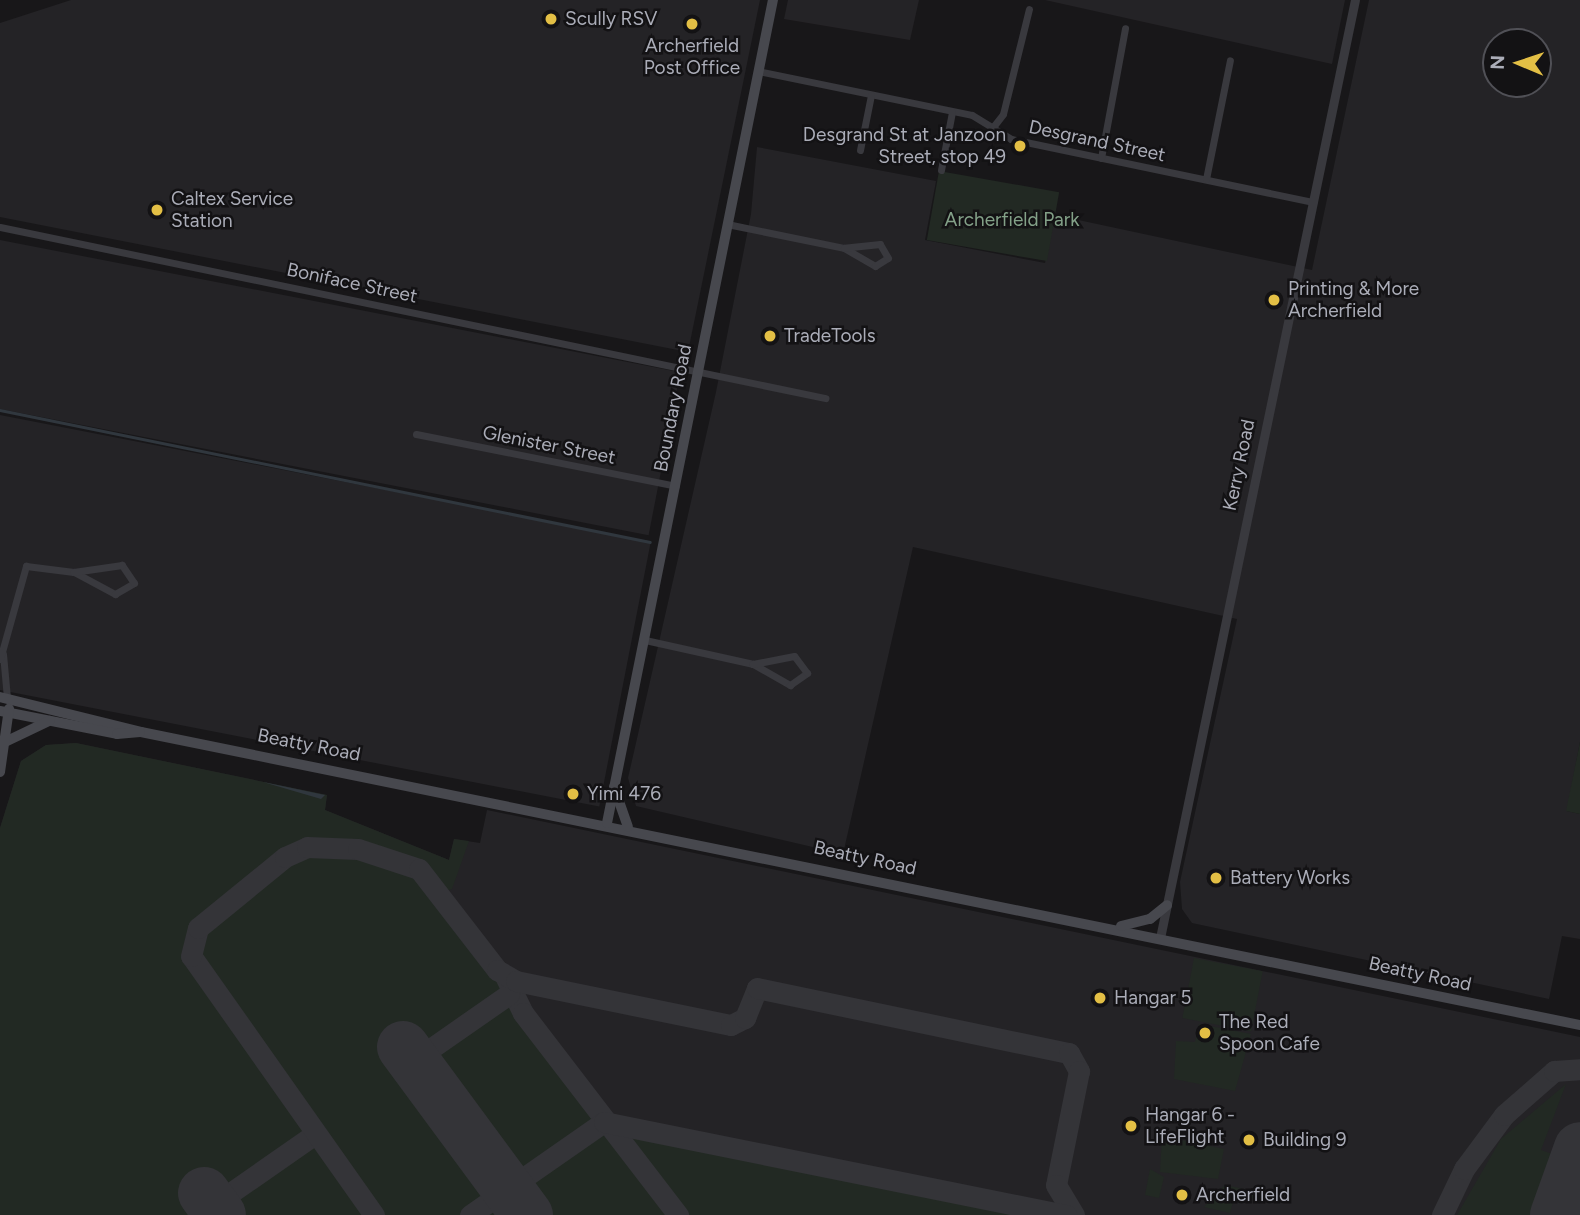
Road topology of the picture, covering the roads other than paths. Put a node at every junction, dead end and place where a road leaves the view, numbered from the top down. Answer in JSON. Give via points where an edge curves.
{"nodes":[{"id":1,"x":773,"y":0,"type":"edge"},
{"id":2,"x":1355,"y":0,"type":"edge"},
{"id":3,"x":1029,"y":9,"type":"dead end"},
{"id":4,"x":1125,"y":28,"type":"dead end"},
{"id":5,"x":1230,"y":60,"type":"dead end"},
{"id":6,"x":758,"y":71,"type":"junction"},
{"id":7,"x":871,"y":95,"type":"junction"},
{"id":8,"x":953,"y":112,"type":"junction"},
{"id":9,"x":993,"y":127,"type":"junction"},
{"id":10,"x":860,"y":150,"type":"dead end"},
{"id":11,"x":1101,"y":158,"type":"junction"},
{"id":12,"x":941,"y":170,"type":"dead end"},
{"id":13,"x":1206,"y":179,"type":"junction"},
{"id":14,"x":1313,"y":202,"type":"junction"},
{"id":15,"x":727,"y":224,"type":"junction"},
{"id":16,"x":0,"y":227,"type":"edge"},
{"id":17,"x":844,"y":248,"type":"junction"},
{"id":18,"x":698,"y":370,"type":"junction"},
{"id":19,"x":825,"y":398,"type":"dead end"},
{"id":20,"x":416,"y":434,"type":"dead end"},
{"id":21,"x":676,"y":486,"type":"junction"},
{"id":22,"x":75,"y":572,"type":"junction"},
{"id":23,"x":645,"y":640,"type":"junction"},
{"id":24,"x":2,"y":656,"type":"edge"},
{"id":25,"x":753,"y":664,"type":"junction"},
{"id":26,"x":4,"y":697,"type":"edge"},
{"id":27,"x":5,"y":712,"type":"edge"},
{"id":28,"x":49,"y":721,"type":"junction"},
{"id":29,"x":141,"y":732,"type":"junction"},
{"id":30,"x":7,"y":741,"type":"junction"},
{"id":31,"x":0,"y":772,"type":"edge"},
{"id":32,"x":614,"y":787,"type":"junction"},
{"id":33,"x":607,"y":823,"type":"junction"},
{"id":34,"x":628,"y":827,"type":"junction"},
{"id":35,"x":1167,"y":905,"type":"junction"},
{"id":36,"x":1092,"y":924,"type":"junction"},
{"id":37,"x":1160,"y":938,"type":"junction"},
{"id":38,"x":1580,"y":1025,"type":"edge"}],
"edges":[{"from":1,"to":6,"type":"main road","name":"Boundary Road"},
{"from":2,"to":14,"type":"street","name":"Kerry Road"},
{"from":3,"to":9,"type":"street","via":[[1003,114]]},
{"from":4,"to":11,"type":"street"},
{"from":5,"to":13,"type":"street"},
{"from":6,"to":7,"type":"street","name":"Desgrand Street"},
{"from":6,"to":15,"type":"main road","name":"Boundary Road"},
{"from":7,"to":8,"type":"street","name":"Desgrand Street"},
{"from":7,"to":10,"type":"street"},
{"from":8,"to":9,"type":"street","name":"Desgrand Street"},
{"from":8,"to":12,"type":"street"},
{"from":9,"to":11,"type":"street","name":"Desgrand Street","via":[[1011,139]]},
{"from":11,"to":13,"type":"street","name":"Desgrand Street"},
{"from":13,"to":14,"type":"street","name":"Desgrand Street"},
{"from":14,"to":35,"type":"street","name":"Kerry Road"},
{"from":15,"to":17,"type":"street"},
{"from":15,"to":18,"type":"main road","name":"Boundary Road"},
{"from":16,"to":18,"type":"street","name":"Boniface Street"},
{"from":17,"to":17,"type":"street","via":[[880,244],[888,258],[875,266]]},
{"from":18,"to":19,"type":"street","name":"Boniface Street"},
{"from":18,"to":21,"type":"main road","name":"Boundary Road"},
{"from":20,"to":21,"type":"street","name":"Glenister Street"},
{"from":21,"to":23,"type":"main road","name":"Boundary Road"},
{"from":22,"to":22,"type":"street","via":[[121,565],[134,583],[115,594]]},
{"from":22,"to":24,"type":"street","via":[[26,566]]},
{"from":23,"to":25,"type":"street"},
{"from":23,"to":32,"type":"main road","name":"Boundary Road"},
{"from":24,"to":26,"type":"street"},
{"from":25,"to":25,"type":"street","via":[[794,656],[807,673],[790,685]]},
{"from":26,"to":27,"type":"main road"},
{"from":26,"to":29,"type":"main road","name":"Beatty Road"},
{"from":27,"to":28,"type":"main road","name":"Beatty Road"},
{"from":27,"to":30,"type":"main road"},
{"from":28,"to":29,"type":"main road","name":"Beatty Road","via":[[117,734]]},
{"from":28,"to":30,"type":"main road"},
{"from":29,"to":33,"type":"main road","name":"Beatty Road"},
{"from":30,"to":31,"type":"main road"},
{"from":32,"to":33,"type":"main road","name":"Boundary Road"},
{"from":32,"to":34,"type":"main road"},
{"from":33,"to":34,"type":"main road","name":"Beatty Road"},
{"from":34,"to":36,"type":"main road","name":"Beatty Road"},
{"from":35,"to":36,"type":"main road","via":[[1137,924]]},
{"from":35,"to":37,"type":"street","name":"Kerry Road"},
{"from":36,"to":37,"type":"main road","name":"Beatty Road"},
{"from":37,"to":38,"type":"main road","name":"Beatty Road"}]}
